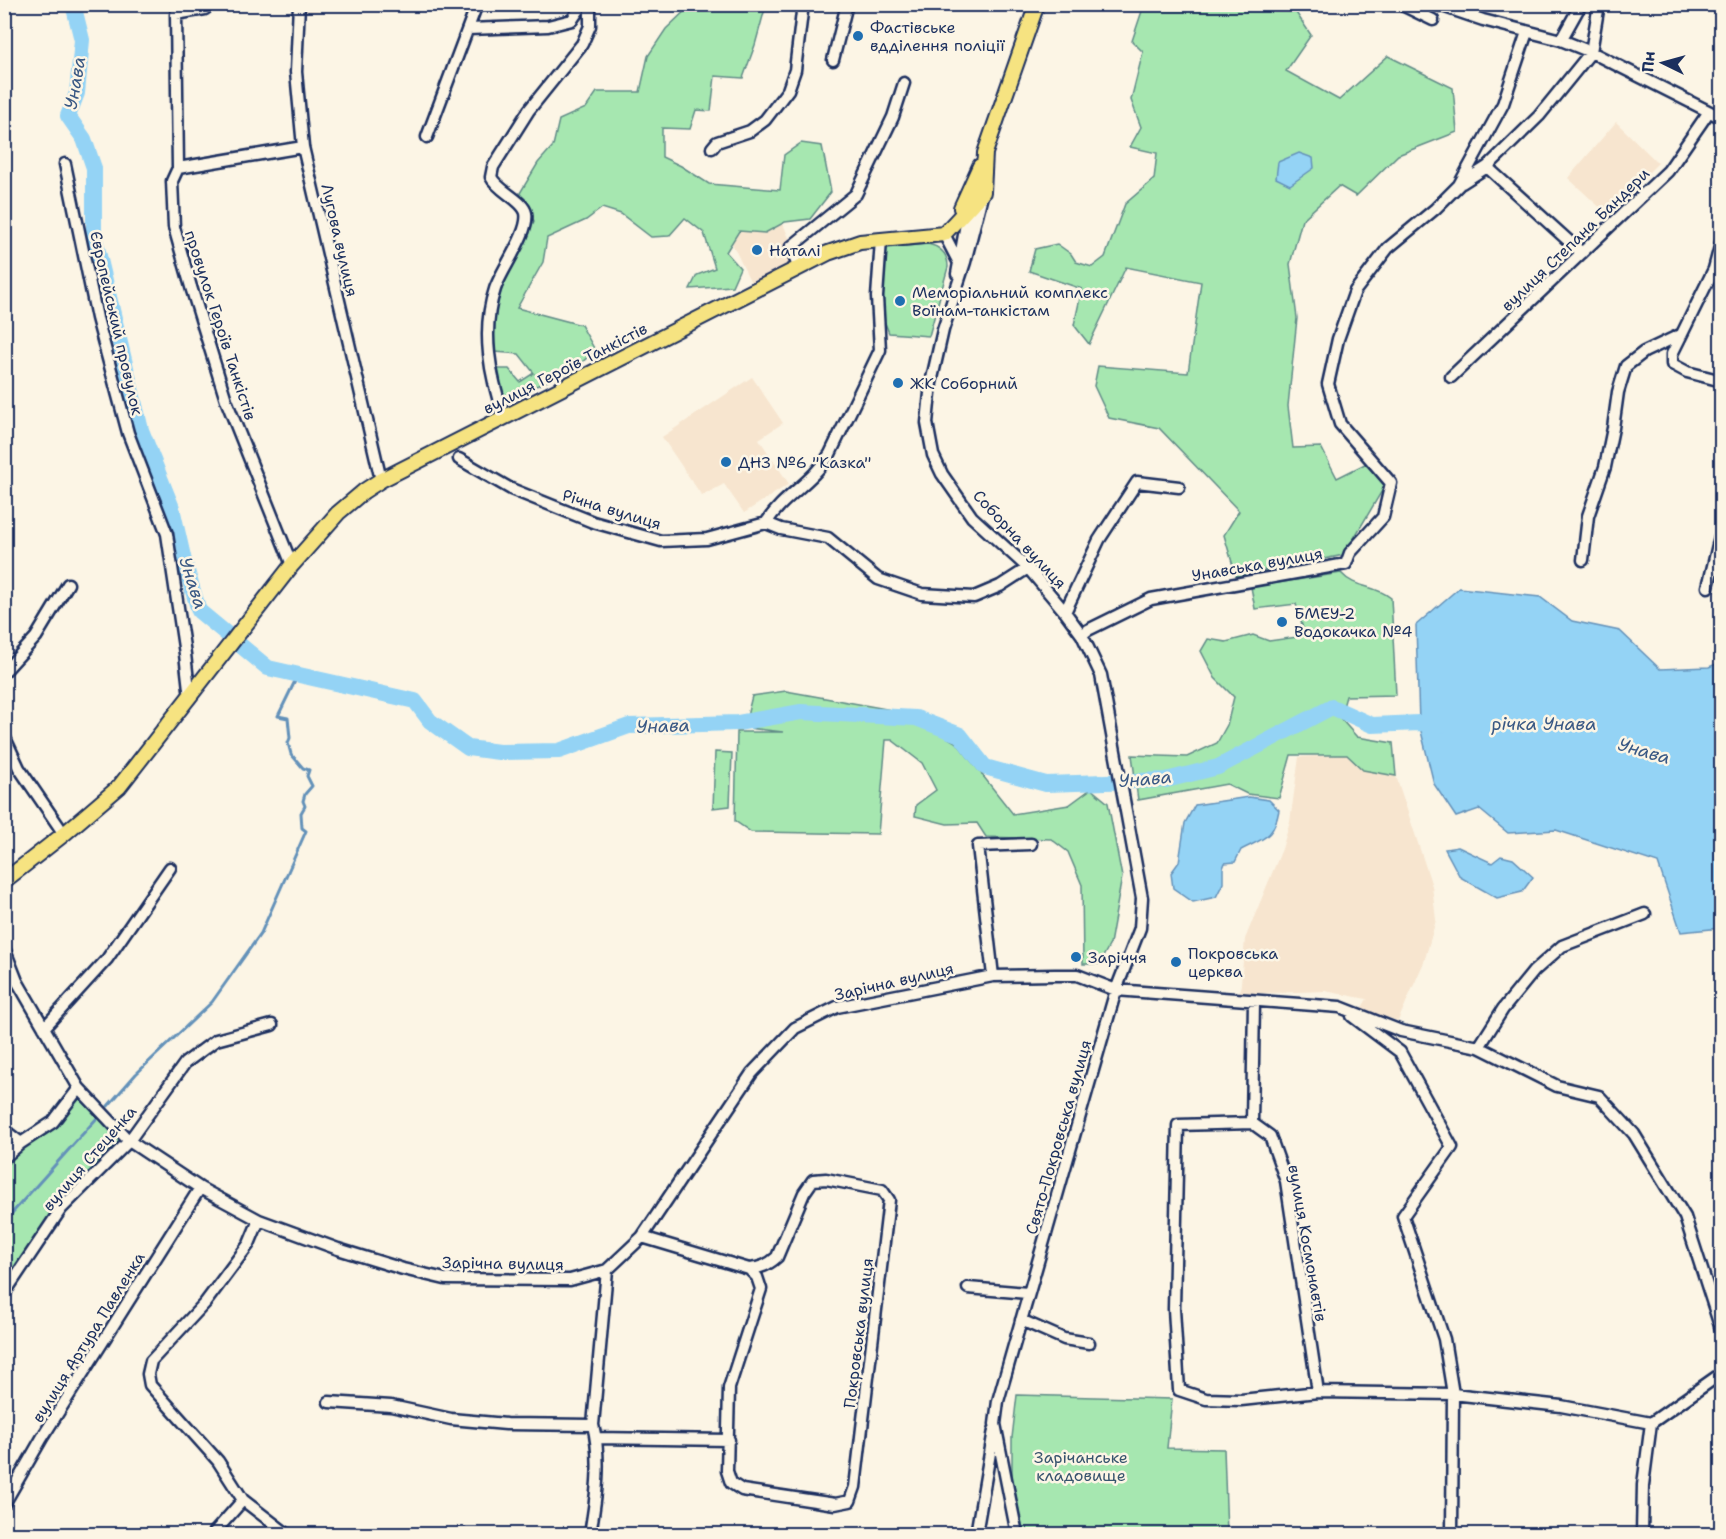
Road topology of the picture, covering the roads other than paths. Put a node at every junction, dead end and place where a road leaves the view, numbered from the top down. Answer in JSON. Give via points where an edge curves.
{"nodes":[{"id":1,"x":210,"y":4,"type":"edge"},
{"id":2,"x":299,"y":4,"type":"edge"},
{"id":3,"x":477,"y":4,"type":"edge"},
{"id":4,"x":583,"y":4,"type":"edge"},
{"id":5,"x":590,"y":4,"type":"edge"},
{"id":6,"x":803,"y":4,"type":"edge"},
{"id":7,"x":847,"y":4,"type":"edge"},
{"id":8,"x":1037,"y":4,"type":"edge"},
{"id":9,"x":1400,"y":4,"type":"edge"},
{"id":10,"x":1436,"y":4,"type":"edge"},
{"id":11,"x":1581,"y":4,"type":"edge"},
{"id":12,"x":1599,"y":4,"type":"edge"},
{"id":13,"x":1433,"y":20,"type":"dead end"},
{"id":14,"x":468,"y":29,"type":"junction"},
{"id":15,"x":1527,"y":32,"type":"junction"},
{"id":16,"x":1561,"y":40,"type":"junction"},
{"id":17,"x":1592,"y":52,"type":"junction"},
{"id":18,"x":833,"y":60,"type":"dead end"},
{"id":19,"x":904,"y":83,"type":"dead end"},
{"id":20,"x":1708,"y":113,"type":"junction"},
{"id":21,"x":1722,"y":118,"type":"edge"},
{"id":22,"x":427,"y":137,"type":"dead end"},
{"id":23,"x":303,"y":147,"type":"junction"},
{"id":24,"x":712,"y":148,"type":"dead end"},
{"id":25,"x":65,"y":164,"type":"dead end"},
{"id":26,"x":1487,"y":167,"type":"junction"},
{"id":27,"x":178,"y":168,"type":"junction"},
{"id":28,"x":1460,"y":185,"type":"junction"},
{"id":29,"x":978,"y":188,"type":"junction"},
{"id":30,"x":966,"y":209,"type":"junction"},
{"id":31,"x":929,"y":234,"type":"junction"},
{"id":32,"x":944,"y":234,"type":"junction"},
{"id":33,"x":1722,"y":239,"type":"edge"},
{"id":34,"x":881,"y":240,"type":"junction"},
{"id":35,"x":1582,"y":253,"type":"junction"},
{"id":36,"x":958,"y":261,"type":"junction"},
{"id":37,"x":798,"y":267,"type":"junction"},
{"id":38,"x":957,"y":287,"type":"junction"},
{"id":39,"x":1682,"y":334,"type":"junction"},
{"id":40,"x":1451,"y":377,"type":"dead end"},
{"id":41,"x":1722,"y":381,"type":"edge"},
{"id":42,"x":504,"y":417,"type":"junction"},
{"id":43,"x":459,"y":459,"type":"dead end"},
{"id":44,"x":381,"y":480,"type":"junction"},
{"id":45,"x":1179,"y":487,"type":"dead end"},
{"id":46,"x":766,"y":523,"type":"junction"},
{"id":47,"x":1722,"y":528,"type":"edge"},
{"id":48,"x":1584,"y":560,"type":"dead end"},
{"id":49,"x":292,"y":565,"type":"junction"},
{"id":50,"x":1028,"y":568,"type":"junction"},
{"id":51,"x":68,"y":584,"type":"dead end"},
{"id":52,"x":1708,"y":587,"type":"dead end"},
{"id":53,"x":1065,"y":612,"type":"junction"},
{"id":54,"x":1082,"y":635,"type":"junction"},
{"id":55,"x":4,"y":672,"type":"edge"},
{"id":56,"x":194,"y":692,"type":"junction"},
{"id":57,"x":4,"y":736,"type":"edge"},
{"id":58,"x":64,"y":834,"type":"junction"},
{"id":59,"x":1031,"y":844,"type":"dead end"},
{"id":60,"x":170,"y":868,"type":"dead end"},
{"id":61,"x":4,"y":881,"type":"edge"},
{"id":62,"x":1645,"y":914,"type":"dead end"},
{"id":63,"x":4,"y":948,"type":"edge"},
{"id":64,"x":4,"y":968,"type":"edge"},
{"id":65,"x":993,"y":976,"type":"junction"},
{"id":66,"x":17,"y":981,"type":"junction"},
{"id":67,"x":1116,"y":990,"type":"junction"},
{"id":68,"x":1254,"y":1002,"type":"junction"},
{"id":69,"x":1340,"y":1007,"type":"junction"},
{"id":70,"x":272,"y":1025,"type":"dead end"},
{"id":71,"x":44,"y":1028,"type":"junction"},
{"id":72,"x":1479,"y":1047,"type":"junction"},
{"id":73,"x":80,"y":1088,"type":"junction"},
{"id":74,"x":1252,"y":1123,"type":"junction"},
{"id":75,"x":4,"y":1130,"type":"edge"},
{"id":76,"x":129,"y":1141,"type":"junction"},
{"id":77,"x":21,"y":1143,"type":"junction"},
{"id":78,"x":4,"y":1158,"type":"edge"},
{"id":79,"x":200,"y":1188,"type":"junction"},
{"id":80,"x":259,"y":1220,"type":"junction"},
{"id":81,"x":642,"y":1237,"type":"junction"},
{"id":82,"x":749,"y":1269,"type":"junction"},
{"id":83,"x":607,"y":1270,"type":"junction"},
{"id":84,"x":968,"y":1288,"type":"dead end"},
{"id":85,"x":1028,"y":1293,"type":"junction"},
{"id":86,"x":4,"y":1294,"type":"edge"},
{"id":87,"x":1021,"y":1320,"type":"junction"},
{"id":88,"x":1722,"y":1332,"type":"edge"},
{"id":89,"x":1089,"y":1343,"type":"dead end"},
{"id":90,"x":1722,"y":1373,"type":"edge"},
{"id":91,"x":1318,"y":1392,"type":"junction"},
{"id":92,"x":1453,"y":1394,"type":"junction"},
{"id":93,"x":329,"y":1402,"type":"dead end"},
{"id":94,"x":995,"y":1424,"type":"junction"},
{"id":95,"x":1651,"y":1424,"type":"junction"},
{"id":96,"x":593,"y":1425,"type":"junction"},
{"id":97,"x":596,"y":1438,"type":"junction"},
{"id":98,"x":729,"y":1440,"type":"junction"},
{"id":99,"x":243,"y":1500,"type":"junction"},
{"id":100,"x":4,"y":1504,"type":"edge"},
{"id":101,"x":213,"y":1534,"type":"edge"},
{"id":102,"x":287,"y":1534,"type":"edge"},
{"id":103,"x":590,"y":1534,"type":"edge"},
{"id":104,"x":976,"y":1534,"type":"edge"},
{"id":105,"x":1017,"y":1534,"type":"edge"},
{"id":106,"x":1452,"y":1534,"type":"edge"},
{"id":107,"x":1642,"y":1534,"type":"edge"}],
"edges":[{"from":1,"to":27,"type":"street","name":"провулок Героїв Танкістів","via":[[205,9],[176,14]]},
{"from":2,"to":23,"type":"street","name":"Лугова вулиця","via":[[296,72]]},
{"from":3,"to":14,"type":"street"},
{"from":4,"to":14,"type":"street","via":[[572,20],[548,26]]},
{"from":5,"to":42,"type":"street","via":[[590,26],[582,44],[529,110],[490,177],[522,206],[526,216],[490,308],[491,371]]},
{"from":6,"to":24,"type":"street","via":[[795,70],[788,90],[765,120]]},
{"from":7,"to":18,"type":"street"},
{"from":8,"to":29,"type":"main road","name":"Соборна вулиця","via":[[985,153]]},
{"from":9,"to":13,"type":"street"},
{"from":10,"to":15,"type":"street"},
{"from":11,"to":16,"type":"street"},
{"from":12,"to":17,"type":"street"},
{"from":14,"to":22,"type":"street"},
{"from":15,"to":16,"type":"street"},
{"from":15,"to":28,"type":"street","name":"Унавська вулиця","via":[[1503,104]]},
{"from":16,"to":17,"type":"street"},
{"from":17,"to":20,"type":"street"},
{"from":17,"to":26,"type":"street","name":"Унавська вулиця","via":[[1539,116]]},
{"from":19,"to":37,"type":"street","via":[[894,117],[856,194],[790,247]]},
{"from":20,"to":21,"type":"street"},
{"from":20,"to":35,"type":"street","name":"вулиця Степана Бандери","via":[[1668,171]]},
{"from":23,"to":27,"type":"street"},
{"from":23,"to":44,"type":"street","name":"Лугова вулиця"},
{"from":25,"to":56,"type":"street","name":"Європейський провулок","via":[[97,318],[128,433],[167,534]]},
{"from":26,"to":28,"type":"street","name":"Унавська вулиця"},
{"from":26,"to":35,"type":"street"},
{"from":27,"to":49,"type":"street","name":"провулок Героїв Танкістів","via":[[172,181],[174,227],[191,287],[226,400]]},
{"from":28,"to":54,"type":"street","name":"Унавська вулиця","via":[[1389,248],[1354,291],[1338,339],[1328,384],[1340,424],[1392,483],[1383,518],[1350,553],[1346,564],[1151,598]]},
{"from":29,"to":30,"type":"main road","name":"вулиця Героїв Танкістів"},
{"from":29,"to":38,"type":"street","name":"Соборна вулиця"},
{"from":30,"to":31,"type":"main road","name":"вулиця Героїв Танкістів"},
{"from":30,"to":32,"type":"main road","name":"вулиця Героїв Танкістів"},
{"from":30,"to":36,"type":"street"},
{"from":30,"to":38,"type":"street","via":[[974,218]]},
{"from":31,"to":32,"type":"main road","name":"вулиця Героїв Танкістів"},
{"from":31,"to":34,"type":"main road","name":"вулиця Героїв Танкістів"},
{"from":32,"to":36,"type":"street"},
{"from":33,"to":39,"type":"street","via":[[1714,269]]},
{"from":34,"to":37,"type":"main road","name":"вулиця Героїв Танкістів","via":[[838,249]]},
{"from":34,"to":46,"type":"street","via":[[877,297],[880,350],[820,470],[781,503]]},
{"from":35,"to":40,"type":"street","name":"вулиця Степана Бандери"},
{"from":36,"to":38,"type":"street"},
{"from":37,"to":42,"type":"main road","name":"вулиця Героїв Танкістів"},
{"from":38,"to":50,"type":"street","name":"Соборна вулиця","via":[[931,383],[927,423],[933,454],[972,517]]},
{"from":39,"to":41,"type":"street","via":[[1672,354],[1672,364]]},
{"from":39,"to":48,"type":"street","via":[[1644,352],[1626,366],[1605,467],[1588,516]]},
{"from":42,"to":44,"type":"main road","name":"вулиця Героїв Танкістів"},
{"from":43,"to":46,"type":"street","name":"Річна вулиця","via":[[511,489],[593,522],[661,541],[707,539]]},
{"from":44,"to":49,"type":"main road","name":"вулиця Героїв Танкістів","via":[[338,513]]},
{"from":45,"to":53,"type":"street","name":"Соборна вулиця","via":[[1137,482],[1099,540]]},
{"from":46,"to":50,"type":"street","via":[[828,538],[878,579],[922,594],[974,597]]},
{"from":47,"to":52,"type":"street"},
{"from":49,"to":56,"type":"main road","name":"вулиця Героїв Танкістів"},
{"from":50,"to":53,"type":"street","name":"Соборна вулиця"},
{"from":51,"to":55,"type":"street","via":[[36,637]]},
{"from":53,"to":54,"type":"street","name":"Соборна вулиця"},
{"from":54,"to":67,"type":"street","name":"Соборна вулиця","via":[[1101,675],[1142,898],[1140,928]]},
{"from":56,"to":58,"type":"main road","name":"вулиця Героїв Танкістів","via":[[119,787]]},
{"from":57,"to":58,"type":"street","via":[[19,768]]},
{"from":58,"to":61,"type":"main road","name":"вулиця Героїв Танкістів"},
{"from":59,"to":65,"type":"street","via":[[978,846]]},
{"from":60,"to":71,"type":"street","via":[[107,959]]},
{"from":62,"to":72,"type":"street","via":[[1562,946],[1534,971]]},
{"from":63,"to":66,"type":"street","name":"Зарічна вулиця"},
{"from":64,"to":66,"type":"street","name":"Зарічна вулиця"},
{"from":65,"to":67,"type":"street","name":"Зарічна вулиця","via":[[1077,975]]},
{"from":65,"to":81,"type":"street","name":"Зарічна вулиця","via":[[837,1007],[795,1028],[752,1072]]},
{"from":66,"to":71,"type":"street","name":"Зарічна вулиця"},
{"from":67,"to":68,"type":"street","name":"Зарічна вулиця"},
{"from":67,"to":85,"type":"street","name":"Свято-Покровська вулиця"},
{"from":68,"to":69,"type":"street","name":"Зарічна вулиця"},
{"from":68,"to":74,"type":"street"},
{"from":69,"to":72,"type":"street","name":"Зарічна вулиця","via":[[1401,1031]]},
{"from":69,"to":92,"type":"street","via":[[1400,1052],[1452,1147],[1402,1216],[1444,1339]]},
{"from":70,"to":76,"type":"street","name":"вулиця Стеценка","via":[[216,1040],[185,1063]]},
{"from":71,"to":73,"type":"street","name":"Зарічна вулиця"},
{"from":72,"to":88,"type":"street","name":"Зарічна вулиця","via":[[1557,1086],[1599,1096],[1634,1134],[1685,1217]]},
{"from":73,"to":76,"type":"street","name":"Зарічна вулиця"},
{"from":73,"to":77,"type":"street","via":[[53,1122]]},
{"from":74,"to":91,"type":"street","name":"вулиця Космонавтів","via":[[1270,1136],[1286,1181]]},
{"from":74,"to":91,"type":"street","via":[[1178,1125],[1174,1309],[1179,1390],[1206,1399],[1241,1400]]},
{"from":75,"to":77,"type":"street"},
{"from":76,"to":79,"type":"street","name":"Зарічна вулиця"},
{"from":76,"to":86,"type":"street","name":"вулиця Стеценка","via":[[61,1209]]},
{"from":77,"to":78,"type":"street"},
{"from":79,"to":80,"type":"street","name":"Зарічна вулиця"},
{"from":79,"to":100,"type":"street","name":"вулиця Артура Павленка"},
{"from":80,"to":83,"type":"street","name":"Зарічна вулиця","via":[[349,1252],[445,1279],[570,1280]]},
{"from":80,"to":99,"type":"street","via":[[249,1244],[205,1303],[151,1361],[147,1374],[150,1385],[218,1461]]},
{"from":81,"to":82,"type":"street"},
{"from":81,"to":83,"type":"street","name":"Зарічна вулиця"},
{"from":82,"to":98,"type":"street","name":"Покровська вулиця","via":[[761,1289],[729,1388]]},
{"from":82,"to":98,"type":"street","name":"Покровська вулиця","via":[[769,1264],[777,1257],[813,1180],[848,1183],[886,1194],[889,1200],[855,1487],[850,1501],[835,1504],[742,1490],[731,1483],[727,1471]]},
{"from":83,"to":96,"type":"street"},
{"from":84,"to":85,"type":"street"},
{"from":85,"to":87,"type":"street","name":"Свято-Покровська вулиця"},
{"from":87,"to":89,"type":"street","via":[[1064,1339]]},
{"from":87,"to":94,"type":"street","name":"Свято-Покровська вулиця"},
{"from":90,"to":95,"type":"street"},
{"from":91,"to":92,"type":"street"},
{"from":92,"to":95,"type":"street","via":[[1561,1406]]},
{"from":92,"to":106,"type":"street"},
{"from":93,"to":96,"type":"street","via":[[391,1406],[451,1419],[506,1424]]},
{"from":94,"to":104,"type":"street","name":"Свято-Покровська вулиця"},
{"from":94,"to":105,"type":"street","name":"Свято-Покровська вулиця"},
{"from":95,"to":107,"type":"street"},
{"from":96,"to":97,"type":"street"},
{"from":97,"to":98,"type":"street"},
{"from":97,"to":103,"type":"street","via":[[598,1486]]},
{"from":99,"to":101,"type":"street"},
{"from":99,"to":102,"type":"street"}]}
